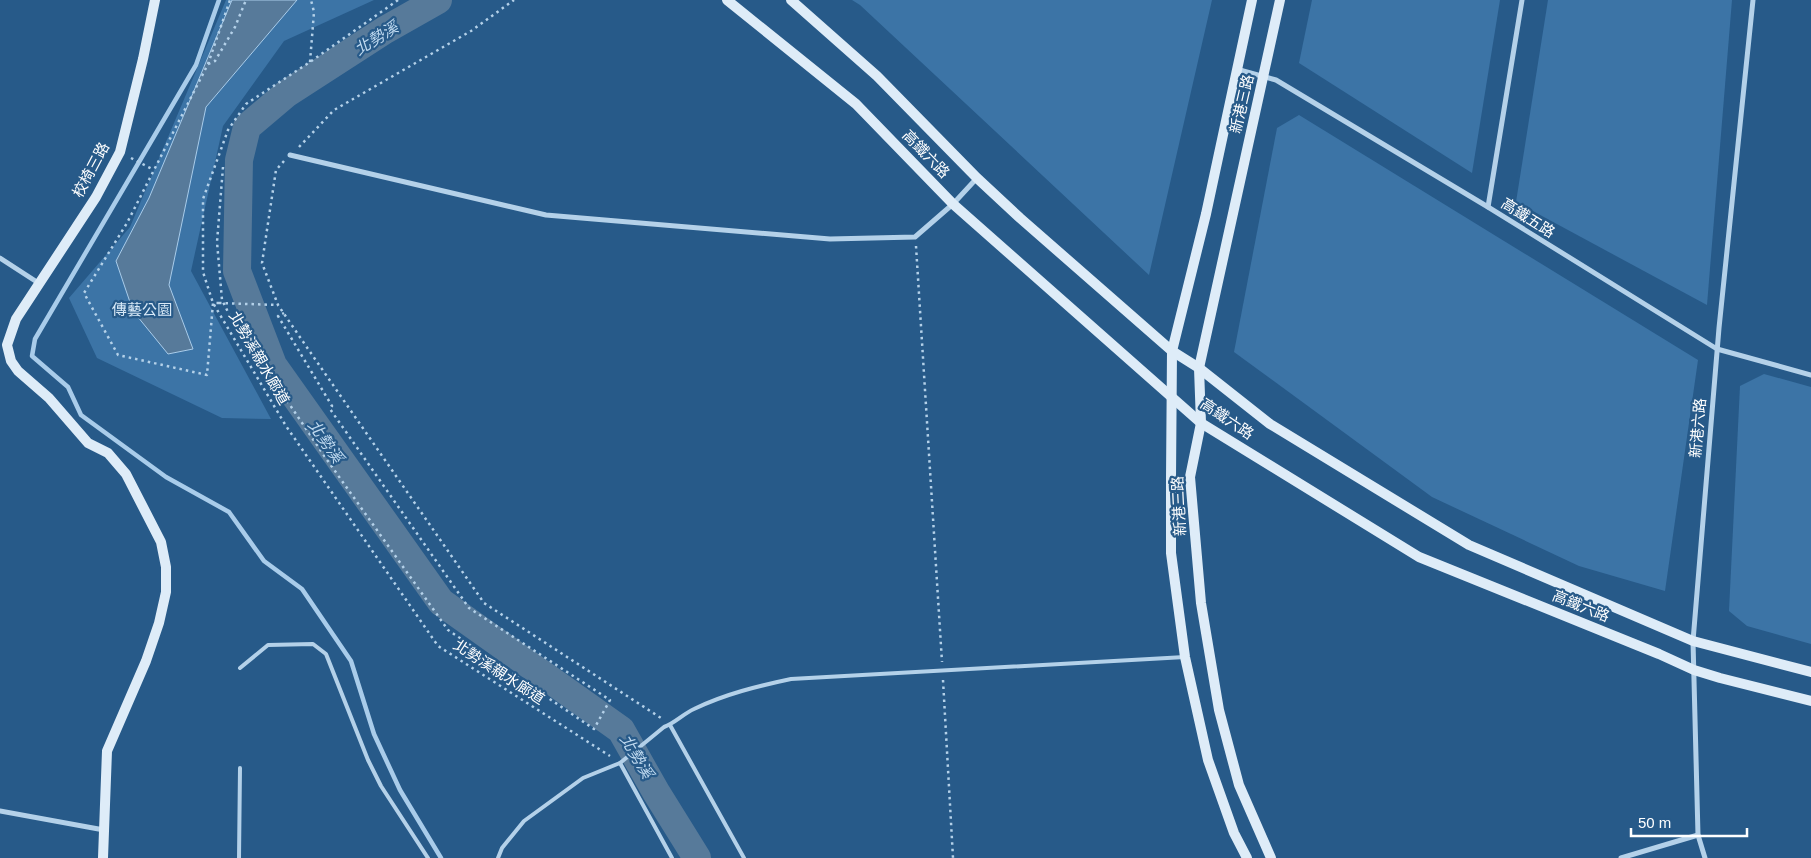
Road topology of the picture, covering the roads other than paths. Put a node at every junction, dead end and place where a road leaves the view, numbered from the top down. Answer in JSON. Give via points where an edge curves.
{"nodes":[{"id":1,"x":155,"y":0,"type":"edge"},
{"id":2,"x":727,"y":0,"type":"edge"},
{"id":3,"x":791,"y":0,"type":"edge"},
{"id":4,"x":1252,"y":0,"type":"edge"},
{"id":5,"x":1280,"y":0,"type":"edge"},
{"id":6,"x":1522,"y":0,"type":"edge"},
{"id":7,"x":1753,"y":0,"type":"edge"},
{"id":8,"x":1236,"y":69,"type":"junction"},
{"id":9,"x":1263,"y":77,"type":"junction"},
{"id":10,"x":290,"y":155,"type":"road end"},
{"id":11,"x":977,"y":178,"type":"junction"},
{"id":12,"x":953,"y":204,"type":"junction"},
{"id":13,"x":1488,"y":207,"type":"junction"},
{"id":14,"x":0,"y":258,"type":"edge"},
{"id":15,"x":40,"y":285,"type":"junction"},
{"id":16,"x":1717,"y":350,"type":"junction"},
{"id":17,"x":1172,"y":351,"type":"junction"},
{"id":18,"x":1199,"y":368,"type":"junction"},
{"id":19,"x":1811,"y":374,"type":"edge"},
{"id":20,"x":1172,"y":396,"type":"junction"},
{"id":21,"x":1201,"y":423,"type":"junction"},
{"id":22,"x":1693,"y":641,"type":"junction"},
{"id":23,"x":1185,"y":657,"type":"junction"},
{"id":24,"x":240,"y":668,"type":"dead end"},
{"id":25,"x":1694,"y":670,"type":"junction"},
{"id":26,"x":1811,"y":672,"type":"edge"},
{"id":27,"x":1811,"y":701,"type":"edge"},
{"id":28,"x":670,"y":724,"type":"junction"},
{"id":29,"x":620,"y":762,"type":"junction"},
{"id":30,"x":240,"y":768,"type":"dead end"},
{"id":31,"x":0,"y":812,"type":"edge"},
{"id":32,"x":104,"y":830,"type":"junction"},
{"id":33,"x":1698,"y":835,"type":"junction"},
{"id":34,"x":103,"y":858,"type":"edge"},
{"id":35,"x":240,"y":858,"type":"edge"},
{"id":36,"x":428,"y":858,"type":"edge"},
{"id":37,"x":498,"y":858,"type":"edge"},
{"id":38,"x":672,"y":858,"type":"edge"},
{"id":39,"x":744,"y":858,"type":"edge"},
{"id":40,"x":1247,"y":858,"type":"edge"},
{"id":41,"x":1272,"y":858,"type":"edge"},
{"id":42,"x":1621,"y":858,"type":"edge"},
{"id":43,"x":1705,"y":858,"type":"edge"}],
"edges":[{"from":1,"to":15,"type":"street","name":"校椅三路","via":[[120,152],[96,197]]},
{"from":2,"to":12,"type":"street","name":"高鐵六路","via":[[856,104]]},
{"from":3,"to":11,"type":"street","name":"高鐵六路","via":[[877,76]]},
{"from":4,"to":8,"type":"street","name":"新港三路"},
{"from":5,"to":9,"type":"street","name":"新港三路"},
{"from":6,"to":13,"type":"street"},
{"from":7,"to":16,"type":"street","name":"新港六路"},
{"from":8,"to":9,"type":"street","name":"高鐵五路"},
{"from":8,"to":17,"type":"street","name":"新港三路","via":[[1206,214]]},
{"from":9,"to":13,"type":"street","name":"高鐵五路","via":[[1276,80]]},
{"from":9,"to":18,"type":"street","name":"新港三路"},
{"from":10,"to":12,"type":"street","via":[[546,215],[830,239],[916,237]]},
{"from":11,"to":12,"type":"street"},
{"from":11,"to":17,"type":"street","name":"高鐵六路"},
{"from":12,"to":20,"type":"street","name":"高鐵六路"},
{"from":13,"to":16,"type":"street","name":"高鐵五路"},
{"from":14,"to":15,"type":"street"},
{"from":15,"to":32,"type":"street","name":"校椅三路","via":[[16,319],[7,345],[11,361],[88,443],[108,453],[126,474],[161,542],[166,567],[166,592],[159,623],[146,661],[106,751]]},
{"from":16,"to":19,"type":"street","name":"高鐵五路"},
{"from":16,"to":22,"type":"street","name":"新港六路"},
{"from":17,"to":18,"type":"street","name":"高鐵六路"},
{"from":17,"to":20,"type":"street","name":"新港三路"},
{"from":18,"to":21,"type":"street","name":"新港三路"},
{"from":18,"to":22,"type":"street","name":"高鐵六路","via":[[1270,424],[1469,545]]},
{"from":20,"to":21,"type":"street","name":"高鐵六路"},
{"from":20,"to":23,"type":"street","name":"新港三路","via":[[1171,553]]},
{"from":21,"to":25,"type":"street","name":"高鐵六路","via":[[1419,557]]},
{"from":21,"to":41,"type":"street","name":"新港三路","via":[[1190,476],[1201,603],[1219,710],[1238,785]]},
{"from":22,"to":25,"type":"street","name":"新港六路"},
{"from":22,"to":26,"type":"street","name":"高鐵六路"},
{"from":23,"to":28,"type":"lane","via":[[791,679],[720,698],[692,709]]},
{"from":23,"to":40,"type":"street","name":"新港三路","via":[[1208,760]]},
{"from":24,"to":36,"type":"lane","via":[[268,645],[312,644],[326,654],[381,786]]},
{"from":25,"to":27,"type":"street","name":"高鐵六路"},
{"from":25,"to":33,"type":"street","name":"新港六路"},
{"from":28,"to":29,"type":"lane"},
{"from":28,"to":39,"type":"lane"},
{"from":29,"to":37,"type":"lane","via":[[583,778],[524,821]]},
{"from":29,"to":38,"type":"lane"},
{"from":30,"to":35,"type":"lane"},
{"from":31,"to":32,"type":"street"},
{"from":32,"to":34,"type":"street","name":"校椅三路"},
{"from":33,"to":42,"type":"street"},
{"from":33,"to":43,"type":"street","name":"新港六路"}]}
